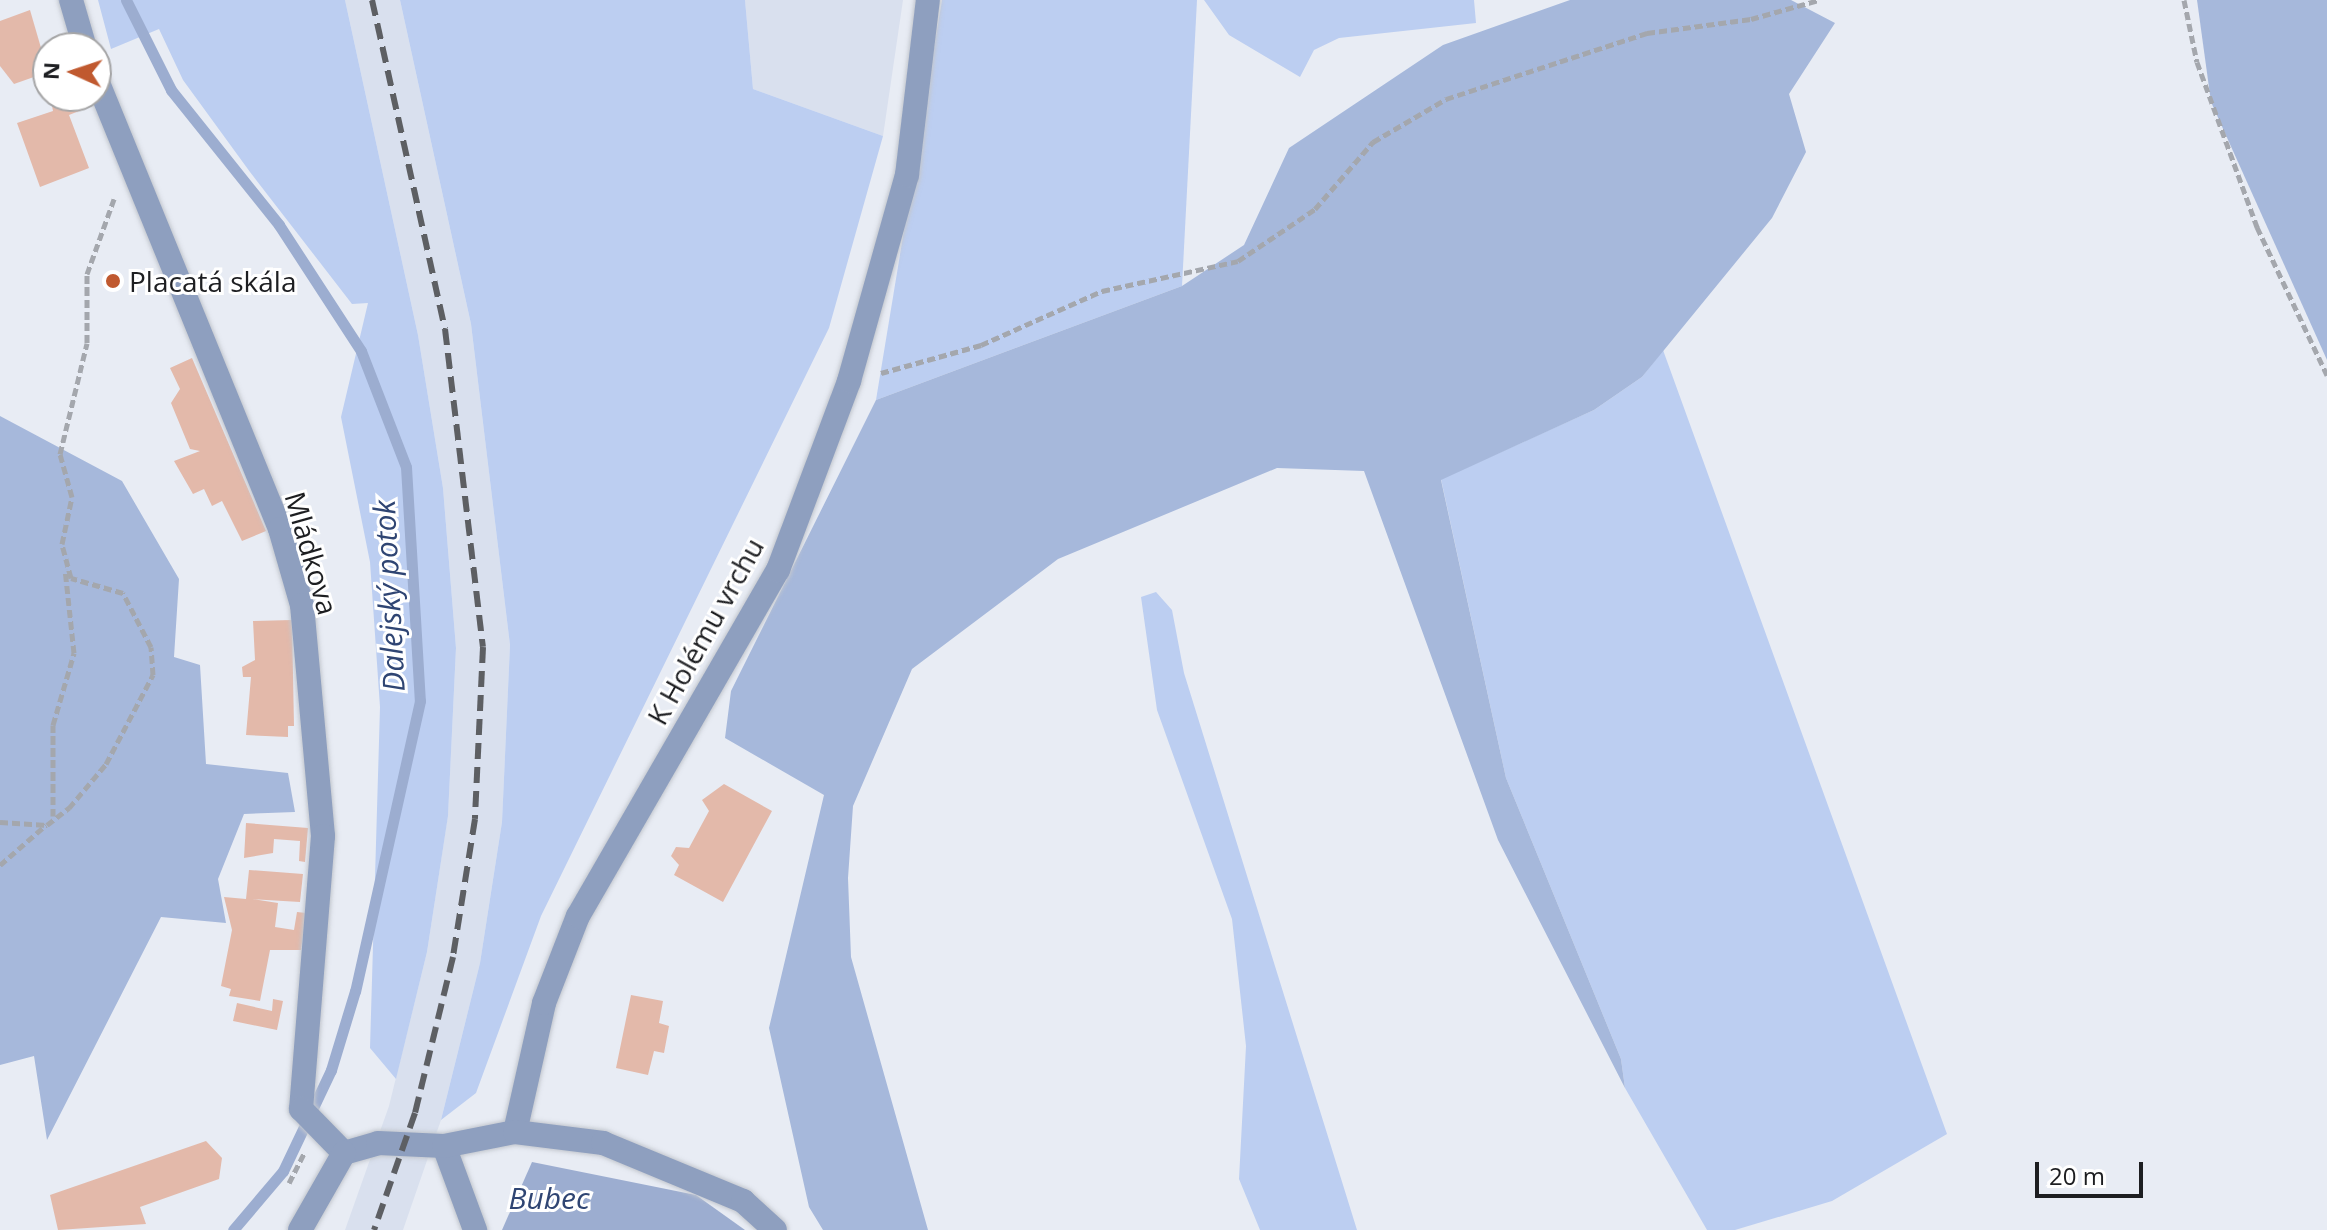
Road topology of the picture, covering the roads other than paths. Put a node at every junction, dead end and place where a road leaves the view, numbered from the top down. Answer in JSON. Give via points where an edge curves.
{"nodes":[{"id":1,"x":71,"y":0,"type":"edge"},
{"id":2,"x":928,"y":0,"type":"edge"},
{"id":3,"x":80,"y":32,"type":"edge"},
{"id":4,"x":108,"y":112,"type":"edge"},
{"id":5,"x":515,"y":1132,"type":"junction"},
{"id":6,"x":444,"y":1146,"type":"junction"},
{"id":7,"x":344,"y":1153,"type":"junction"},
{"id":8,"x":300,"y":1230,"type":"edge"},
{"id":9,"x":475,"y":1230,"type":"edge"},
{"id":10,"x":775,"y":1230,"type":"edge"}],
"edges":[{"from":1,"to":3,"type":"street"},
{"from":2,"to":5,"type":"street","name":"K Holému vrchu","via":[[907,175],[849,381],[778,570],[578,916],[544,1003]]},
{"from":4,"to":7,"type":"street","name":"Mládkova","via":[[280,529],[302,605],[323,836],[301,1109]]},
{"from":5,"to":6,"type":"street"},
{"from":5,"to":10,"type":"street","via":[[603,1143],[743,1201]]},
{"from":6,"to":7,"type":"street","via":[[378,1143]]},
{"from":6,"to":9,"type":"street"},
{"from":7,"to":8,"type":"street"}]}
